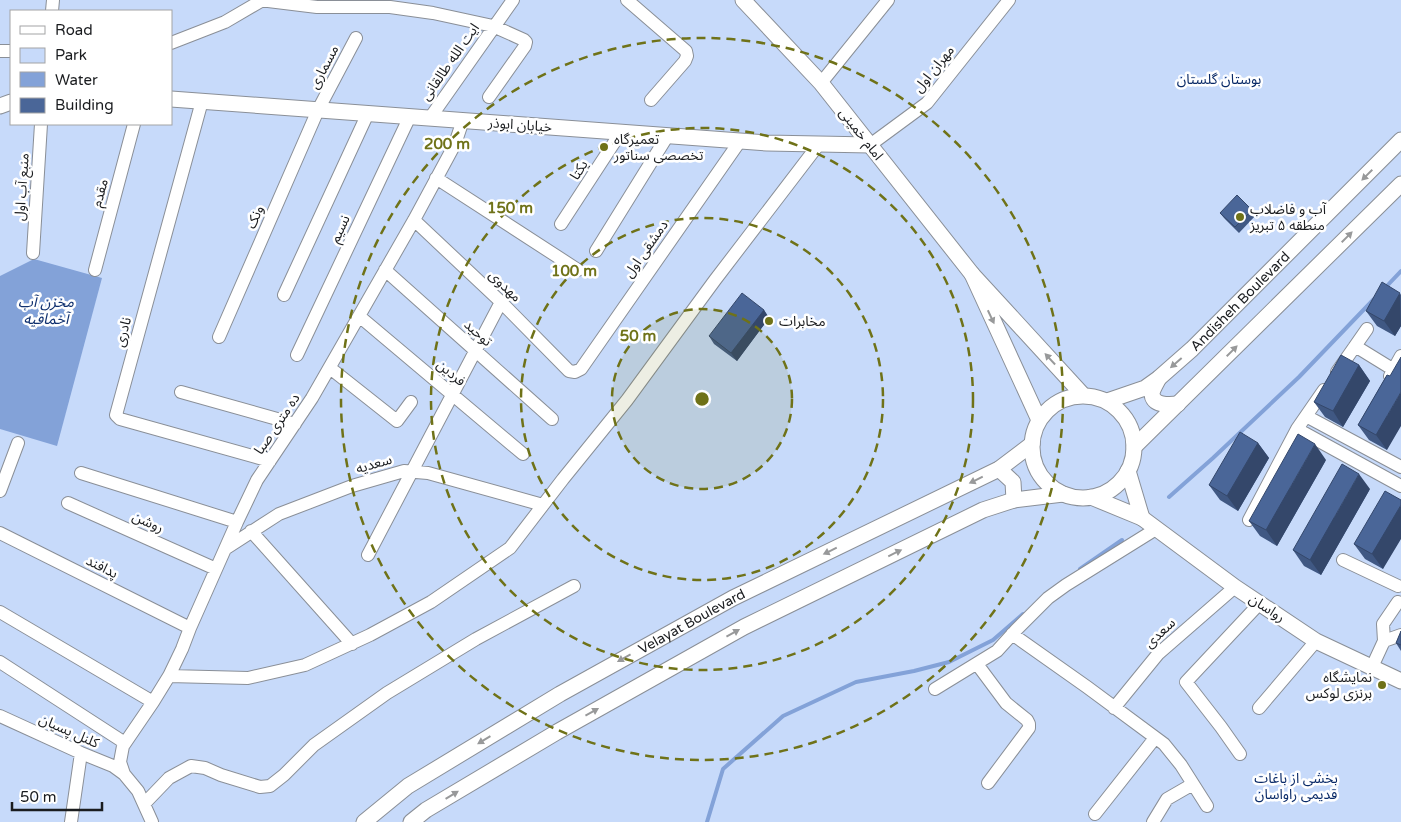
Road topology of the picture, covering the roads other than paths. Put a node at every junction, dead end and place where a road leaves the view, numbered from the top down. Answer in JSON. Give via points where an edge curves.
{"nodes":[{"id":1,"x":260,"y":0,"type":"edge"},
{"id":2,"x":513,"y":0,"type":"edge"},
{"id":3,"x":627,"y":0,"type":"edge"},
{"id":4,"x":743,"y":0,"type":"edge"},
{"id":5,"x":888,"y":0,"type":"edge"},
{"id":6,"x":1009,"y":0,"type":"edge"},
{"id":7,"x":493,"y":26,"type":"junction"},
{"id":8,"x":356,"y":38,"type":"dead end"},
{"id":9,"x":172,"y":43,"type":"edge"},
{"id":10,"x":821,"y":83,"type":"junction"},
{"id":11,"x":489,"y":97,"type":"dead end"},
{"id":12,"x":172,"y":99,"type":"edge"},
{"id":13,"x":651,"y":100,"type":"dead end"},
{"id":14,"x":202,"y":101,"type":"junction"},
{"id":15,"x":318,"y":110,"type":"junction"},
{"id":16,"x":368,"y":113,"type":"junction"},
{"id":17,"x":410,"y":116,"type":"junction"},
{"id":18,"x":430,"y":118,"type":"junction"},
{"id":19,"x":463,"y":120,"type":"junction"},
{"id":20,"x":41,"y":125,"type":"edge"},
{"id":21,"x":134,"y":125,"type":"edge"},
{"id":22,"x":621,"y":132,"type":"junction"},
{"id":23,"x":668,"y":136,"type":"junction"},
{"id":24,"x":1401,"y":140,"type":"edge"},
{"id":25,"x":740,"y":141,"type":"junction"},
{"id":26,"x":819,"y":144,"type":"junction"},
{"id":27,"x":870,"y":145,"type":"junction"},
{"id":28,"x":436,"y":178,"type":"junction"},
{"id":29,"x":1401,"y":184,"type":"edge"},
{"id":30,"x":414,"y":220,"type":"junction"},
{"id":31,"x":561,"y":224,"type":"dead end"},
{"id":32,"x":596,"y":251,"type":"dead end"},
{"id":33,"x":33,"y":253,"type":"dead end"},
{"id":34,"x":95,"y":270,"type":"dead end"},
{"id":35,"x":385,"y":270,"type":"junction"},
{"id":36,"x":578,"y":270,"type":"dead end"},
{"id":37,"x":972,"y":274,"type":"junction"},
{"id":38,"x":284,"y":295,"type":"dead end"},
{"id":39,"x":501,"y":302,"type":"junction"},
{"id":40,"x":359,"y":316,"type":"junction"},
{"id":41,"x":1367,"y":329,"type":"edge"},
{"id":42,"x":219,"y":337,"type":"dead end"},
{"id":43,"x":1355,"y":346,"type":"junction"},
{"id":44,"x":475,"y":351,"type":"junction"},
{"id":45,"x":297,"y":355,"type":"dead end"},
{"id":46,"x":1401,"y":356,"type":"edge"},
{"id":47,"x":330,"y":368,"type":"junction"},
{"id":48,"x":1394,"y":370,"type":"junction"},
{"id":49,"x":575,"y":372,"type":"joint"},
{"id":50,"x":1159,"y":378,"type":"junction"},
{"id":51,"x":1384,"y":386,"type":"edge"},
{"id":52,"x":180,"y":392,"type":"dead end"},
{"id":53,"x":452,"y":394,"type":"junction"},
{"id":54,"x":1083,"y":395,"type":"junction"},
{"id":55,"x":1107,"y":401,"type":"junction"},
{"id":56,"x":410,"y":402,"type":"dead end"},
{"id":57,"x":1178,"y":404,"type":"junction"},
{"id":58,"x":1306,"y":416,"type":"junction"},
{"id":59,"x":552,"y":419,"type":"dead end"},
{"id":60,"x":1039,"y":420,"type":"junction"},
{"id":61,"x":295,"y":424,"type":"junction"},
{"id":62,"x":1297,"y":429,"type":"junction"},
{"id":63,"x":18,"y":443,"type":"dead end"},
{"id":64,"x":1032,"y":444,"type":"junction"},
{"id":65,"x":1134,"y":447,"type":"junction"},
{"id":66,"x":523,"y":454,"type":"dead end"},
{"id":67,"x":270,"y":462,"type":"junction"},
{"id":68,"x":1401,"y":467,"type":"edge"},
{"id":69,"x":999,"y":469,"type":"junction"},
{"id":70,"x":1128,"y":471,"type":"junction"},
{"id":71,"x":81,"y":472,"type":"dead end"},
{"id":72,"x":412,"y":472,"type":"junction"},
{"id":73,"x":1401,"y":486,"type":"edge"},
{"id":74,"x":0,"y":491,"type":"edge"},
{"id":75,"x":1063,"y":494,"type":"junction"},
{"id":76,"x":1091,"y":498,"type":"junction"},
{"id":77,"x":1014,"y":500,"type":"junction"},
{"id":78,"x":68,"y":503,"type":"dead end"},
{"id":79,"x":543,"y":505,"type":"junction"},
{"id":80,"x":1142,"y":518,"type":"junction"},
{"id":81,"x":1249,"y":520,"type":"edge"},
{"id":82,"x":237,"y":522,"type":"junction"},
{"id":83,"x":1156,"y":529,"type":"junction"},
{"id":84,"x":251,"y":531,"type":"junction"},
{"id":85,"x":0,"y":533,"type":"edge"},
{"id":86,"x":225,"y":549,"type":"junction"},
{"id":87,"x":368,"y":555,"type":"dead end"},
{"id":88,"x":1343,"y":560,"type":"dead end"},
{"id":89,"x":216,"y":569,"type":"junction"},
{"id":90,"x":1400,"y":584,"type":"edge"},
{"id":91,"x":574,"y":586,"type":"dead end"},
{"id":92,"x":1234,"y":587,"type":"junction"},
{"id":93,"x":1260,"y":603,"type":"junction"},
{"id":94,"x":1400,"y":603,"type":"edge"},
{"id":95,"x":0,"y":612,"type":"edge"},
{"id":96,"x":190,"y":628,"type":"junction"},
{"id":97,"x":1012,"y":634,"type":"junction"},
{"id":98,"x":1401,"y":635,"type":"edge"},
{"id":99,"x":1316,"y":641,"type":"junction"},
{"id":100,"x":1384,"y":642,"type":"junction"},
{"id":101,"x":352,"y":644,"type":"junction"},
{"id":102,"x":0,"y":662,"type":"edge"},
{"id":103,"x":977,"y":664,"type":"junction"},
{"id":104,"x":1372,"y":667,"type":"junction"},
{"id":105,"x":169,"y":676,"type":"junction"},
{"id":106,"x":1401,"y":681,"type":"edge"},
{"id":107,"x":936,"y":689,"type":"dead end"},
{"id":108,"x":153,"y":702,"type":"junction"},
{"id":109,"x":1114,"y":708,"type":"junction"},
{"id":110,"x":1259,"y":708,"type":"dead end"},
{"id":111,"x":0,"y":716,"type":"edge"},
{"id":112,"x":1155,"y":738,"type":"junction"},
{"id":113,"x":124,"y":745,"type":"junction"},
{"id":114,"x":82,"y":753,"type":"junction"},
{"id":115,"x":1240,"y":754,"type":"dead end"},
{"id":116,"x":124,"y":774,"type":"junction"},
{"id":117,"x":988,"y":782,"type":"dead end"},
{"id":118,"x":1194,"y":784,"type":"junction"},
{"id":119,"x":144,"y":804,"type":"junction"},
{"id":120,"x":1207,"y":806,"type":"dead end"},
{"id":121,"x":1095,"y":814,"type":"dead end"},
{"id":122,"x":71,"y":822,"type":"edge"},
{"id":123,"x":152,"y":822,"type":"edge"},
{"id":124,"x":364,"y":822,"type":"edge"},
{"id":125,"x":411,"y":822,"type":"edge"},
{"id":126,"x":1153,"y":822,"type":"edge"}],
"edges":[{"from":1,"to":7,"type":"street","via":[[317,7],[390,7]]},
{"from":1,"to":9,"type":"street","via":[[225,22]]},
{"from":2,"to":7,"type":"street","name":"ایت الله طالقانی"},
{"from":3,"to":13,"type":"street","via":[[687,56]]},
{"from":4,"to":10,"type":"main road","name":"امام خمینی"},
{"from":5,"to":10,"type":"street"},
{"from":6,"to":27,"type":"street","name":"مهران اول","via":[[927,103]]},
{"from":7,"to":11,"type":"street","via":[[526,42]]},
{"from":7,"to":18,"type":"street","name":"ایت الله طالقانی"},
{"from":8,"to":15,"type":"street","name":"مسماری"},
{"from":10,"to":27,"type":"main road","name":"امام خمینی"},
{"from":12,"to":14,"type":"main road","name":"خیابان ابوذر"},
{"from":14,"to":15,"type":"main road","name":"خیابان ابوذر"},
{"from":14,"to":67,"type":"street","name":"نادری","via":[[116,415],[120,419]]},
{"from":15,"to":16,"type":"main road","name":"خیابان ابوذر"},
{"from":15,"to":42,"type":"street","name":"ونک"},
{"from":16,"to":17,"type":"main road","name":"خیابان ابوذر"},
{"from":16,"to":38,"type":"street"},
{"from":17,"to":18,"type":"main road","name":"خیابان ابوذر"},
{"from":17,"to":45,"type":"street","name":"نسیم"},
{"from":18,"to":19,"type":"main road","name":"خیابان ابوذر"},
{"from":19,"to":22,"type":"main road","name":"خیابان ابوذر"},
{"from":19,"to":28,"type":"street","name":"ده متری صبا","via":[[455,144]]},
{"from":20,"to":33,"type":"street","name":"منبع آب اول"},
{"from":21,"to":34,"type":"street","name":"مقدم"},
{"from":22,"to":23,"type":"main road","name":"خیابان ابوذر"},
{"from":22,"to":31,"type":"street","name":"یکتا"},
{"from":23,"to":25,"type":"main road","name":"خیابان ابوذر"},
{"from":23,"to":32,"type":"street"},
{"from":24,"to":50,"type":"main road","name":"Andisheh Boulevard","one_way":true},
{"from":25,"to":26,"type":"main road","name":"خیابان ابوذر"},
{"from":25,"to":49,"type":"street","name":"دمشقی اول","via":[[581,369]]},
{"from":26,"to":27,"type":"main road","name":"خیابان ابوذر"},
{"from":26,"to":79,"type":"street","via":[[627,400]]},
{"from":27,"to":37,"type":"main road","name":"امام خمینی"},
{"from":28,"to":30,"type":"street","name":"ده متری صبا"},
{"from":28,"to":36,"type":"street"},
{"from":57,"to":29,"type":"main road","one_way":true},
{"from":30,"to":35,"type":"street","name":"ده متری صبا"},
{"from":30,"to":39,"type":"street","name":"مهدوی"},
{"from":35,"to":40,"type":"street","name":"ده متری صبا"},
{"from":35,"to":44,"type":"street","name":"توحید"},
{"from":54,"to":37,"type":"main road","one_way":true},
{"from":37,"to":60,"type":"main road","one_way":true},
{"from":39,"to":44,"type":"street"},
{"from":39,"to":49,"type":"street","name":"مهدوی","via":[[569,371]]},
{"from":40,"to":47,"type":"street","name":"ده متری صبا"},
{"from":40,"to":53,"type":"street","name":"فردین"},
{"from":41,"to":43,"type":"street"},
{"from":43,"to":48,"type":"street"},
{"from":43,"to":58,"type":"street"},
{"from":44,"to":53,"type":"street"},
{"from":44,"to":59,"type":"street","name":"توحید"},
{"from":46,"to":48,"type":"street"},
{"from":47,"to":56,"type":"street","via":[[397,421]]},
{"from":47,"to":61,"type":"street","name":"ده متری صبا"},
{"from":48,"to":51,"type":"street"},
{"from":50,"to":55,"type":"main road","name":"Andisheh Boulevard","via":[[1145,388]]},
{"from":50,"to":57,"type":"main road","via":[[1153,397],[1165,405]]},
{"from":52,"to":61,"type":"street"},
{"from":53,"to":66,"type":"street","name":"فردین"},
{"from":53,"to":72,"type":"street"},
{"from":54,"to":55,"type":"main road"},
{"from":54,"to":60,"type":"main road","via":[[1066,398],[1050,407]]},
{"from":55,"to":65,"type":"main road","via":[[1127,420],[1133,433]]},
{"from":57,"to":65,"type":"main road"},
{"from":58,"to":62,"type":"street"},
{"from":58,"to":68,"type":"street","via":[[1355,437]]},
{"from":60,"to":64,"type":"main road"},
{"from":61,"to":67,"type":"street","name":"ده متری صبا"},
{"from":62,"to":73,"type":"street"},
{"from":62,"to":81,"type":"street"},
{"from":63,"to":74,"type":"street"},
{"from":64,"to":69,"type":"main road","name":"Velayat Boulevard"},
{"from":64,"to":75,"type":"main road","via":[[1040,474]]},
{"from":65,"to":70,"type":"main road"},
{"from":67,"to":82,"type":"street","name":"ده متری صبا","via":[[257,480]]},
{"from":69,"to":77,"type":"main road","via":[[1013,482]]},
{"from":69,"to":124,"type":"main road","name":"Velayat Boulevard","one_way":true,"via":[[734,598],[560,694],[408,786]]},
{"from":70,"to":76,"type":"main road","via":[[1106,493]]},
{"from":70,"to":80,"type":"main road"},
{"from":71,"to":82,"type":"street"},
{"from":72,"to":79,"type":"street","name":"سعدیه","via":[[428,473]]},
{"from":72,"to":84,"type":"street","name":"سعدیه","via":[[404,471],[352,486],[279,514]]},
{"from":72,"to":87,"type":"street"},
{"from":75,"to":76,"type":"main road"},
{"from":75,"to":77,"type":"main road"},
{"from":76,"to":80,"type":"main road","name":"رواسان"},
{"from":125,"to":77,"type":"main road","one_way":true,"via":[[558,732],[744,627],[983,510]]},
{"from":78,"to":89,"type":"street","name":"روشن"},
{"from":79,"to":101,"type":"street","via":[[510,548],[431,602]]},
{"from":80,"to":83,"type":"main road","name":"رواسان"},
{"from":82,"to":86,"type":"street","name":"ده متری صبا"},
{"from":83,"to":92,"type":"main road","name":"رواسان"},
{"from":83,"to":97,"type":"street","via":[[1048,598]]},
{"from":84,"to":86,"type":"street","name":"سعدیه"},
{"from":84,"to":101,"type":"street"},
{"from":85,"to":96,"type":"street","name":"پدافند"},
{"from":86,"to":89,"type":"street","name":"ده متری صبا"},
{"from":88,"to":90,"type":"street"},
{"from":89,"to":96,"type":"street","name":"ده متری صبا"},
{"from":90,"to":94,"type":"street","via":[[1396,596]]},
{"from":91,"to":119,"type":"street","via":[[476,639],[387,693],[314,745],[270,786],[260,788],[191,766],[170,778]]},
{"from":92,"to":93,"type":"main road","name":"رواسان"},
{"from":92,"to":109,"type":"street","name":"سعدی","via":[[1158,654]]},
{"from":93,"to":99,"type":"main road","name":"رواسان"},
{"from":93,"to":115,"type":"street","via":[[1186,682]]},
{"from":94,"to":100,"type":"street","via":[[1383,624]]},
{"from":95,"to":108,"type":"street"},
{"from":96,"to":105,"type":"street","name":"ده متری صبا"},
{"from":97,"to":103,"type":"street","via":[[997,651]]},
{"from":97,"to":109,"type":"street"},
{"from":98,"to":100,"type":"street"},
{"from":99,"to":104,"type":"main road","name":"رواسان"},
{"from":99,"to":110,"type":"street"},
{"from":100,"to":104,"type":"street"},
{"from":101,"to":105,"type":"street","via":[[305,665],[248,678]]},
{"from":102,"to":113,"type":"street"},
{"from":103,"to":107,"type":"street"},
{"from":103,"to":117,"type":"street","via":[[1006,703],[1030,724]]},
{"from":104,"to":106,"type":"main road","name":"رواسان"},
{"from":105,"to":108,"type":"street","name":"ده متری صبا"},
{"from":108,"to":113,"type":"street","name":"ده متری صبا"},
{"from":109,"to":112,"type":"street"},
{"from":111,"to":114,"type":"street","name":"کلنل پسیان"},
{"from":112,"to":118,"type":"street","via":[[1164,744]]},
{"from":112,"to":121,"type":"street"},
{"from":113,"to":116,"type":"street","via":[[120,762]]},
{"from":114,"to":116,"type":"street","name":"کلنل پسیان"},
{"from":114,"to":122,"type":"street"},
{"from":116,"to":119,"type":"street"},
{"from":118,"to":120,"type":"street"},
{"from":118,"to":126,"type":"street","via":[[1167,798]]},
{"from":119,"to":123,"type":"street"}]}
